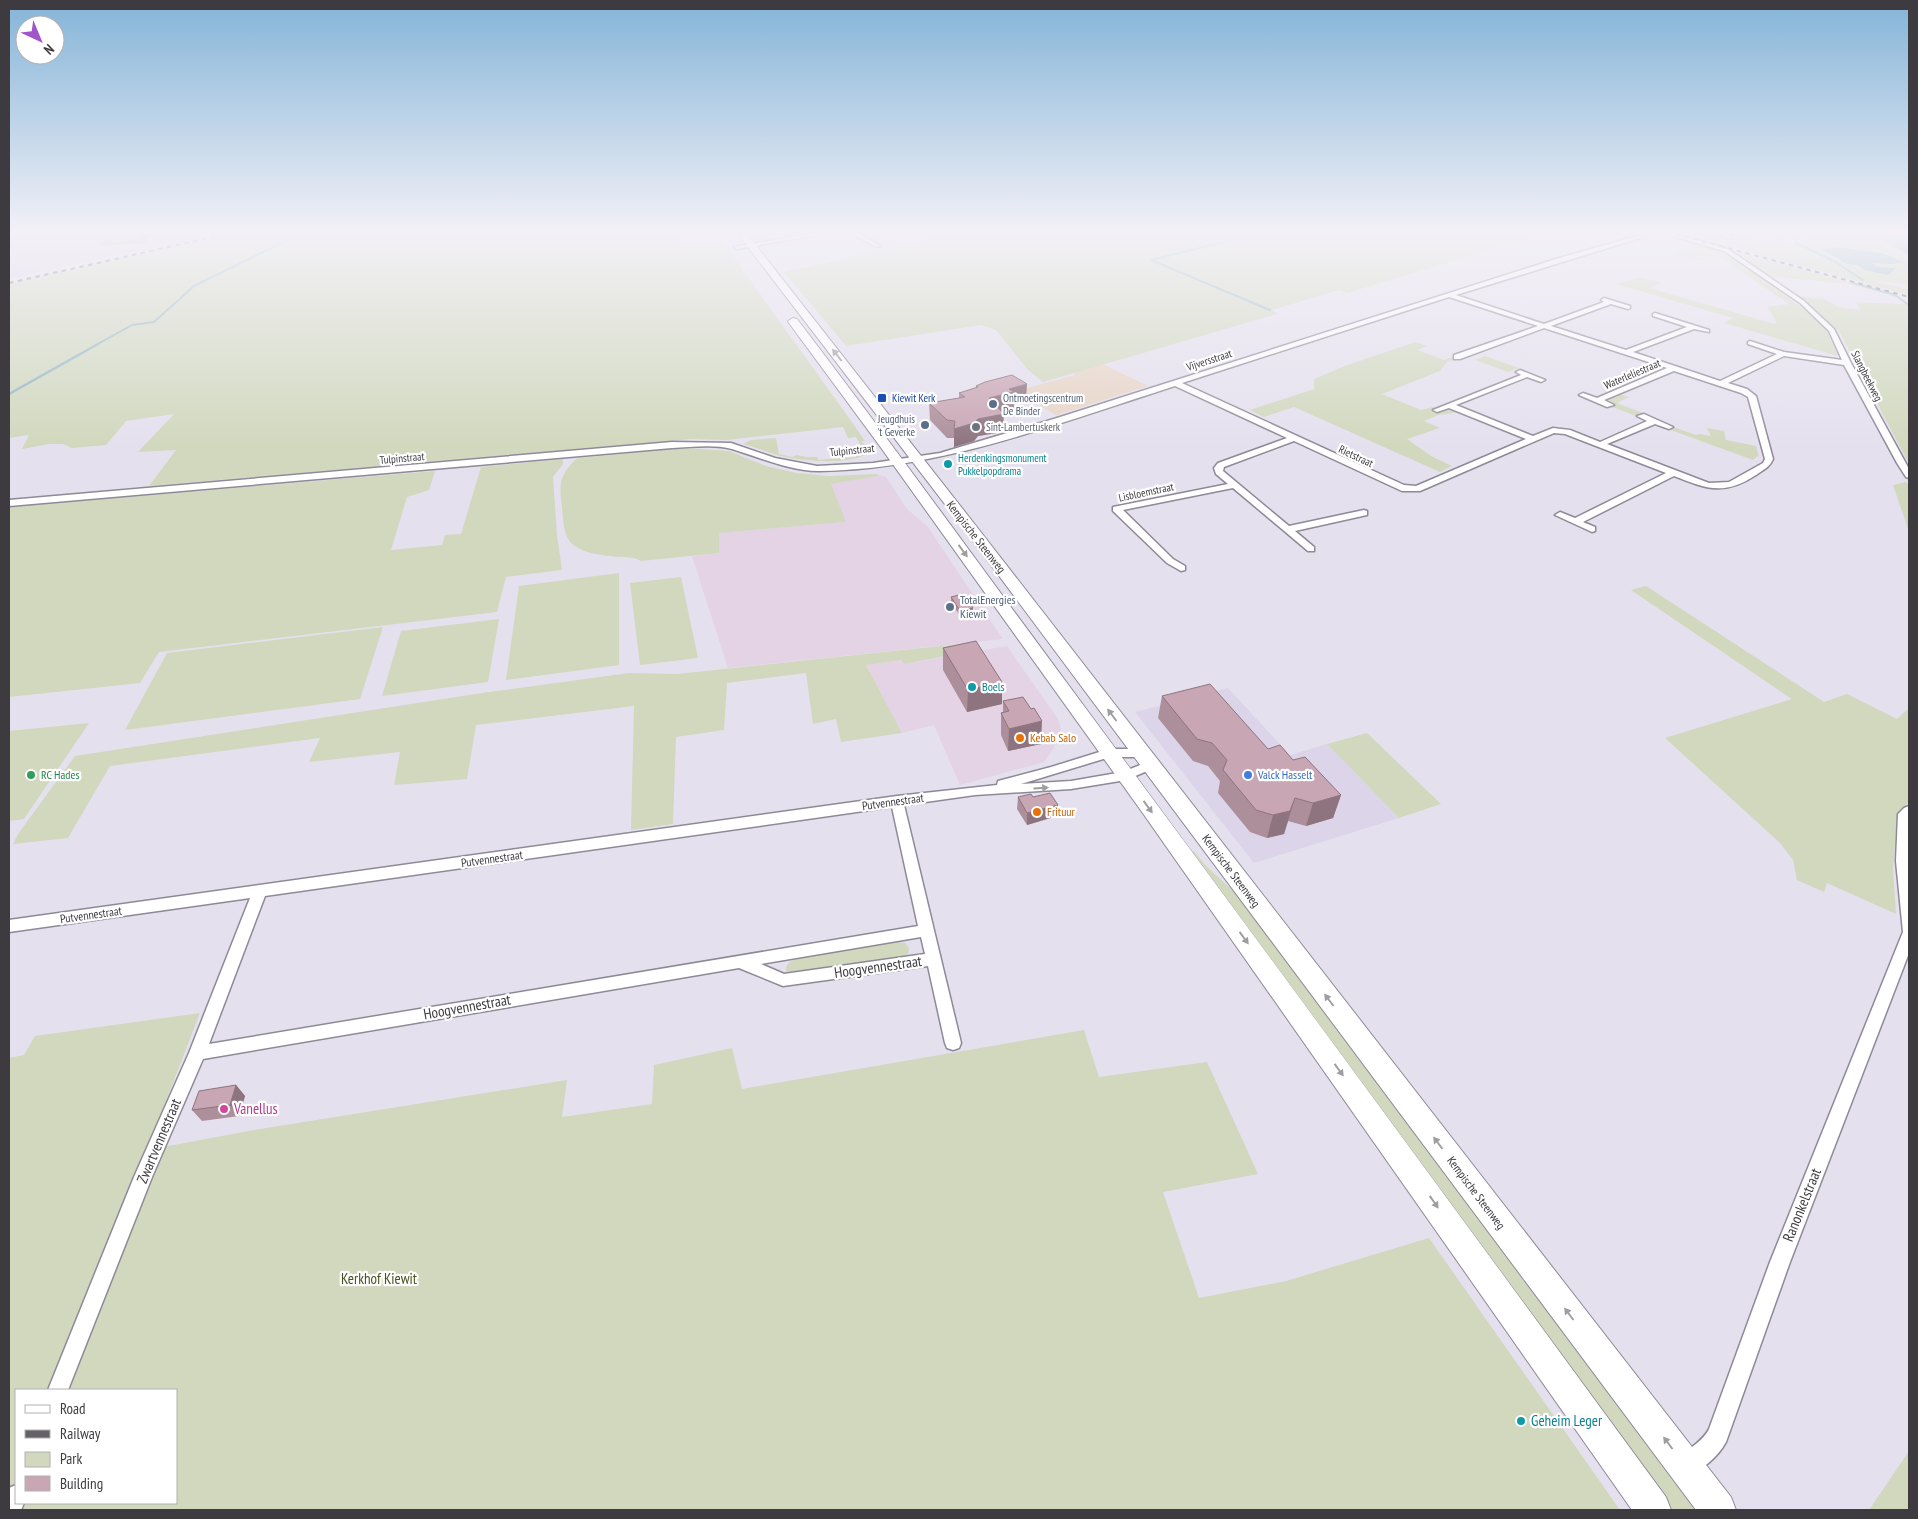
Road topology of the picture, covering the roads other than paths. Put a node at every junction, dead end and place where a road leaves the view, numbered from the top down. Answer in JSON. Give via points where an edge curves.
{"nodes":[{"id":1,"x":797,"y":305,"type":"edge"},
{"id":2,"x":1419,"y":305,"type":"edge"},
{"id":3,"x":1480,"y":305,"type":"edge"},
{"id":4,"x":1601,"y":305,"type":"edge"},
{"id":5,"x":1620,"y":305,"type":"edge"},
{"id":6,"x":1804,"y":305,"type":"edge"},
{"id":7,"x":1628,"y":307,"type":"dead end"},
{"id":8,"x":785,"y":311,"type":"dead end"},
{"id":9,"x":1655,"y":315,"type":"dead end"},
{"id":10,"x":1542,"y":325,"type":"junction"},
{"id":11,"x":1693,"y":326,"type":"junction"},
{"id":12,"x":1707,"y":331,"type":"dead end"},
{"id":13,"x":1750,"y":343,"type":"dead end"},
{"id":14,"x":1627,"y":352,"type":"junction"},
{"id":15,"x":1467,"y":353,"type":"junction"},
{"id":16,"x":1783,"y":354,"type":"junction"},
{"id":17,"x":1457,"y":357,"type":"dead end"},
{"id":18,"x":1477,"y":357,"type":"dead end"},
{"id":19,"x":1847,"y":363,"type":"junction"},
{"id":20,"x":1674,"y":368,"type":"junction"},
{"id":21,"x":1515,"y":371,"type":"dead end"},
{"id":22,"x":1527,"y":375,"type":"junction"},
{"id":23,"x":1541,"y":380,"type":"dead end"},
{"id":24,"x":1175,"y":382,"type":"junction"},
{"id":25,"x":1722,"y":383,"type":"junction"},
{"id":26,"x":1583,"y":395,"type":"dead end"},
{"id":27,"x":1598,"y":400,"type":"junction"},
{"id":28,"x":1449,"y":405,"type":"junction"},
{"id":29,"x":1610,"y":405,"type":"dead end"},
{"id":30,"x":1437,"y":410,"type":"dead end"},
{"id":31,"x":1641,"y":416,"type":"dead end"},
{"id":32,"x":1655,"y":421,"type":"junction"},
{"id":33,"x":1669,"y":426,"type":"dead end"},
{"id":34,"x":1292,"y":438,"type":"junction"},
{"id":35,"x":1532,"y":438,"type":"junction"},
{"id":36,"x":1601,"y":444,"type":"junction"},
{"id":37,"x":914,"y":456,"type":"junction"},
{"id":38,"x":896,"y":459,"type":"junction"},
{"id":39,"x":1673,"y":473,"type":"junction"},
{"id":40,"x":1909,"y":475,"type":"edge"},
{"id":41,"x":1236,"y":486,"type":"junction"},
{"id":42,"x":1720,"y":488,"type":"joint"},
{"id":43,"x":9,"y":503,"type":"edge"},
{"id":44,"x":1341,"y":509,"type":"dead end"},
{"id":45,"x":1364,"y":513,"type":"dead end"},
{"id":46,"x":1350,"y":516,"type":"junction"},
{"id":47,"x":1560,"y":516,"type":"dead end"},
{"id":48,"x":1575,"y":522,"type":"junction"},
{"id":49,"x":1289,"y":529,"type":"junction"},
{"id":50,"x":1592,"y":529,"type":"dead end"},
{"id":51,"x":1311,"y":549,"type":"dead end"},
{"id":52,"x":1181,"y":568,"type":"dead end"},
{"id":53,"x":1132,"y":762,"type":"junction"},
{"id":54,"x":975,"y":791,"type":"junction"},
{"id":55,"x":897,"y":801,"type":"junction"},
{"id":56,"x":1909,"y":811,"type":"edge"},
{"id":57,"x":259,"y":892,"type":"junction"},
{"id":58,"x":9,"y":926,"type":"edge"},
{"id":59,"x":1909,"y":929,"type":"edge"},
{"id":60,"x":927,"y":930,"type":"junction"},
{"id":61,"x":1909,"y":936,"type":"edge"},
{"id":62,"x":933,"y":959,"type":"junction"},
{"id":63,"x":738,"y":961,"type":"junction"},
{"id":64,"x":953,"y":1043,"type":"dead end"},
{"id":65,"x":197,"y":1054,"type":"junction"},
{"id":66,"x":58,"y":1389,"type":"edge"},
{"id":67,"x":1686,"y":1467,"type":"junction"},
{"id":68,"x":15,"y":1498,"type":"edge"},
{"id":69,"x":10,"y":1510,"type":"edge"},
{"id":70,"x":1653,"y":1510,"type":"edge"},
{"id":71,"x":1718,"y":1510,"type":"edge"}],
"edges":[{"from":37,"to":1,"type":"main road","name":"Kempische Steenweg","one_way":true},
{"from":2,"to":24,"type":"street","name":"Vijversstraat"},
{"from":3,"to":10,"type":"street","name":"Waterleliestraat"},
{"from":4,"to":10,"type":"street"},
{"from":5,"to":7,"type":"street"},
{"from":6,"to":19,"type":"street","name":"Slangbeekweg","via":[[1832,330]]},
{"from":8,"to":38,"type":"main road","name":"Kempische Steenweg"},
{"from":9,"to":11,"type":"street"},
{"from":10,"to":14,"type":"street","name":"Waterleliestraat"},
{"from":10,"to":15,"type":"street"},
{"from":11,"to":12,"type":"street"},
{"from":11,"to":14,"type":"street","name":"Waterleliestraat"},
{"from":13,"to":16,"type":"street"},
{"from":14,"to":20,"type":"street","name":"Waterleliestraat"},
{"from":15,"to":17,"type":"street"},
{"from":15,"to":18,"type":"street"},
{"from":16,"to":19,"type":"street"},
{"from":16,"to":25,"type":"street"},
{"from":19,"to":40,"type":"street","name":"Slangbeekweg"},
{"from":20,"to":25,"type":"street","name":"Waterleliestraat"},
{"from":20,"to":27,"type":"street","name":"Waterleliestraat"},
{"from":21,"to":22,"type":"street"},
{"from":22,"to":23,"type":"street"},
{"from":22,"to":28,"type":"street"},
{"from":24,"to":34,"type":"street","name":"Rietstraat"},
{"from":24,"to":37,"type":"street","name":"Vijversstraat","via":[[975,446],[941,455]]},
{"from":25,"to":42,"type":"street","name":"Waterleliestraat","via":[[1752,396],[1769,459],[1767,464],[1729,487]]},
{"from":26,"to":27,"type":"street","name":"Waterleliestraat"},
{"from":27,"to":29,"type":"street","name":"Waterleliestraat"},
{"from":28,"to":30,"type":"street"},
{"from":28,"to":35,"type":"street"},
{"from":31,"to":32,"type":"street"},
{"from":32,"to":33,"type":"street"},
{"from":32,"to":36,"type":"street"},
{"from":34,"to":35,"type":"street","name":"Rietstraat","via":[[1395,486],[1417,489]]},
{"from":34,"to":41,"type":"street","via":[[1221,465],[1219,472]]},
{"from":35,"to":36,"type":"street","name":"Rietstraat","via":[[1553,430]]},
{"from":36,"to":39,"type":"street","name":"Rietstraat"},
{"from":37,"to":38,"type":"street","name":"Tulpinstraat"},
{"from":53,"to":37,"type":"main road","name":"Kempische Steenweg","one_way":true},
{"from":38,"to":43,"type":"street","name":"Tulpinstraat","via":[[844,469],[817,470],[731,446],[681,444]]},
{"from":38,"to":53,"type":"main road","name":"Kempische Steenweg","one_way":true},
{"from":39,"to":42,"type":"street","name":"Rietstraat"},
{"from":39,"to":48,"type":"street"},
{"from":41,"to":49,"type":"street"},
{"from":41,"to":52,"type":"street","name":"Lisbloemstraat","via":[[1116,509]]},
{"from":44,"to":46,"type":"street"},
{"from":45,"to":46,"type":"street"},
{"from":46,"to":49,"type":"street"},
{"from":47,"to":48,"type":"street"},
{"from":48,"to":50,"type":"street"},
{"from":49,"to":51,"type":"street"},
{"from":53,"to":54,"type":"street","name":"Putvennestraat","via":[[1054,771]]},
{"from":54,"to":53,"type":"street","name":"Putvennestraat","one_way":true,"via":[[1060,787]]},
{"from":67,"to":53,"type":"main road","name":"Kempische Steenweg","one_way":true},
{"from":53,"to":70,"type":"main road","name":"Kempische Steenweg","one_way":true,"via":[[1409,1167]]},
{"from":54,"to":55,"type":"street","name":"Putvennestraat"},
{"from":55,"to":57,"type":"street","name":"Putvennestraat"},
{"from":55,"to":60,"type":"street","name":"Hoogvennestraat"},
{"from":56,"to":59,"type":"street","via":[[1905,814],[1903,861]]},
{"from":57,"to":58,"type":"street","name":"Putvennestraat"},
{"from":57,"to":65,"type":"street","name":"Zwartvennestraat"},
{"from":60,"to":62,"type":"street","name":"Hoogvennestraat"},
{"from":60,"to":63,"type":"street","name":"Hoogvennestraat"},
{"from":61,"to":67,"type":"street","name":"Ranonkelstraat","via":[[1780,1262],[1718,1434],[1712,1446]]},
{"from":62,"to":63,"type":"street","name":"Hoogvennestraat","via":[[783,980]]},
{"from":62,"to":64,"type":"street","name":"Hoogvennestraat"},
{"from":63,"to":65,"type":"street","name":"Hoogvennestraat"},
{"from":65,"to":66,"type":"street","name":"Zwartvennestraat"},
{"from":67,"to":71,"type":"main road","name":"Kempische Steenweg"},
{"from":68,"to":69,"type":"street"}]}
